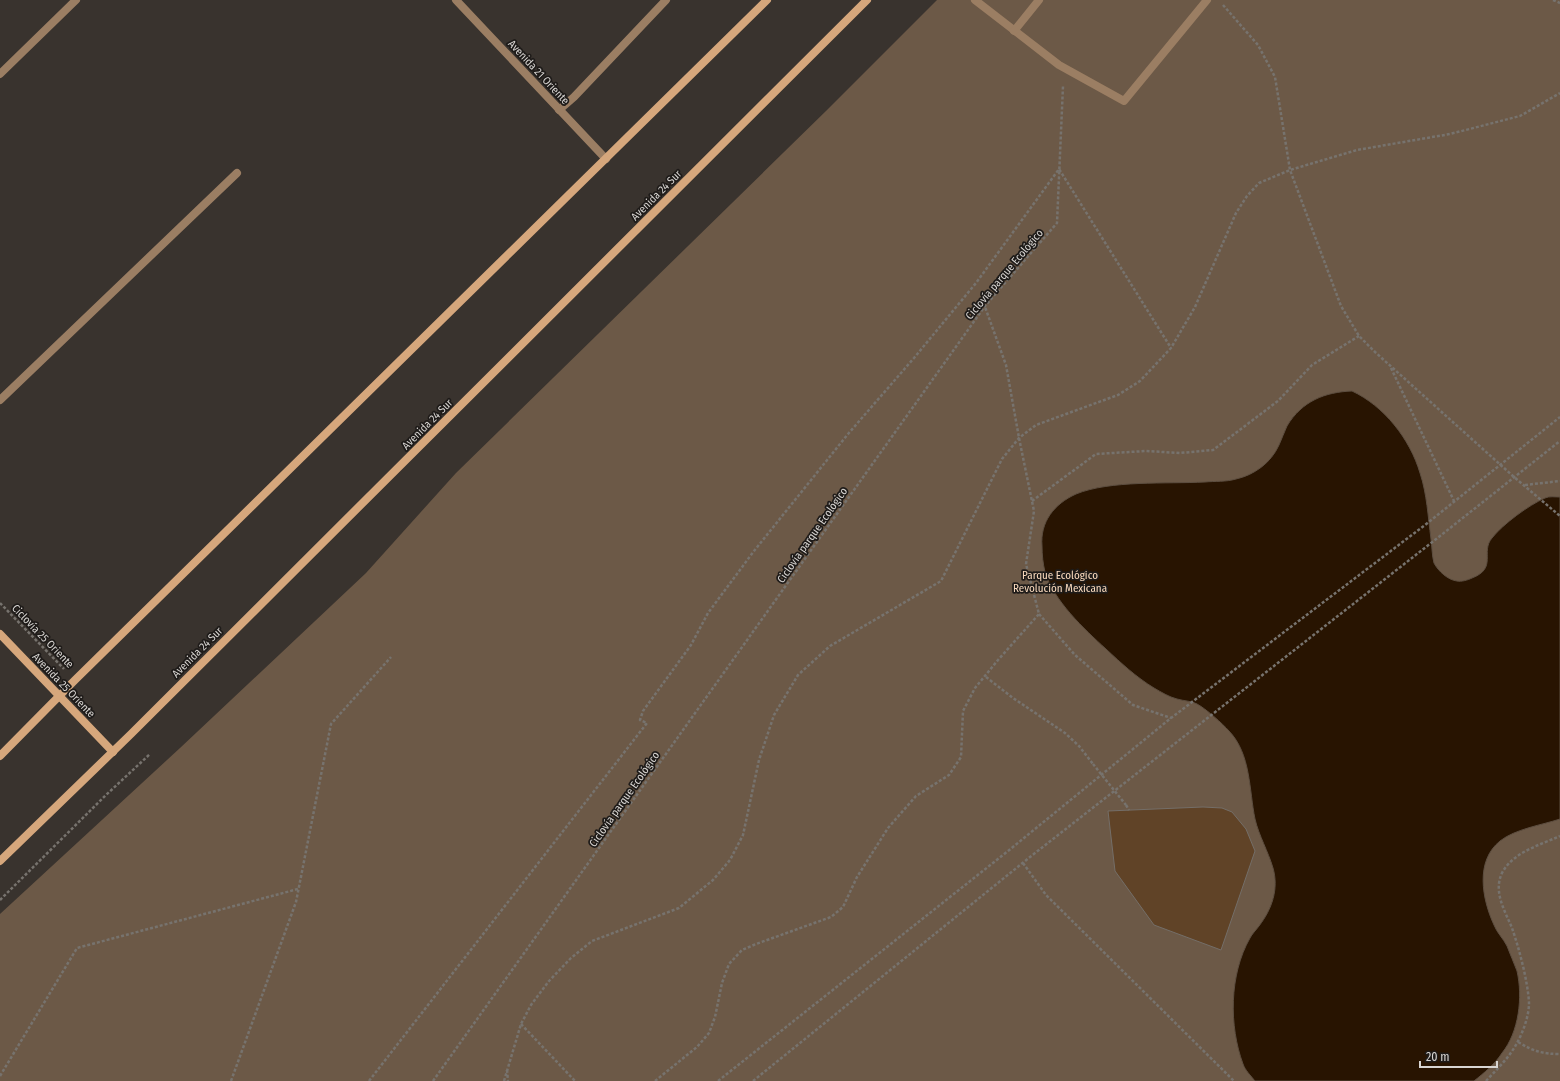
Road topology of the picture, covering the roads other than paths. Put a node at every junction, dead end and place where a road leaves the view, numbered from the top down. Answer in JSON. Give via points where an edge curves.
{"nodes":[{"id":1,"x":76,"y":0,"type":"edge"},
{"id":2,"x":456,"y":0,"type":"edge"},
{"id":3,"x":666,"y":0,"type":"edge"},
{"id":4,"x":767,"y":0,"type":"edge"},
{"id":5,"x":867,"y":0,"type":"edge"},
{"id":6,"x":975,"y":0,"type":"edge"},
{"id":7,"x":1039,"y":0,"type":"edge"},
{"id":8,"x":1207,"y":0,"type":"edge"},
{"id":9,"x":1014,"y":31,"type":"junction"},
{"id":10,"x":0,"y":74,"type":"edge"},
{"id":11,"x":559,"y":110,"type":"junction"},
{"id":12,"x":606,"y":159,"type":"junction"},
{"id":13,"x":237,"y":173,"type":"dead end"},
{"id":14,"x":0,"y":400,"type":"edge"},
{"id":15,"x":0,"y":634,"type":"edge"},
{"id":16,"x":59,"y":696,"type":"junction"},
{"id":17,"x":112,"y":752,"type":"junction"},
{"id":18,"x":0,"y":756,"type":"edge"},
{"id":19,"x":0,"y":861,"type":"edge"}],
"edges":[{"from":1,"to":10,"type":"street"},
{"from":2,"to":11,"type":"street","name":"Avenida 21 Oriente"},
{"from":3,"to":11,"type":"street","via":[[574,98]]},
{"from":4,"to":12,"type":"main road"},
{"from":5,"to":17,"type":"main road","name":"Avenida 24 Sur"},
{"from":6,"to":9,"type":"street"},
{"from":7,"to":9,"type":"street"},
{"from":8,"to":9,"type":"street","via":[[1124,101],[1058,65]]},
{"from":11,"to":12,"type":"street","name":"Avenida 21 Oriente"},
{"from":12,"to":16,"type":"main road"},
{"from":13,"to":14,"type":"street"},
{"from":15,"to":16,"type":"main road","name":"Avenida 25 Oriente"},
{"from":16,"to":17,"type":"main road","name":"Avenida 25 Oriente"},
{"from":16,"to":18,"type":"main road"},
{"from":17,"to":19,"type":"main road","name":"Avenida 24 Sur"}]}
